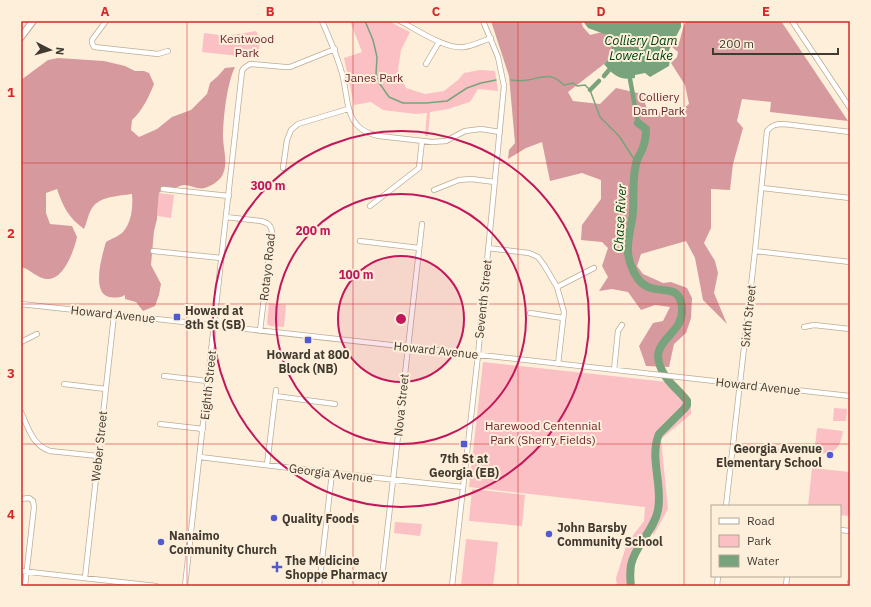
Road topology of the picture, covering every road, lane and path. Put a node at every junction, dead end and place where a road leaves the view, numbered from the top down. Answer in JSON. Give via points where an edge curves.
{"nodes":[{"id":1,"x":33,"y":21,"type":"edge"},
{"id":2,"x":106,"y":21,"type":"edge"},
{"id":3,"x":322,"y":21,"type":"edge"},
{"id":4,"x":400,"y":21,"type":"edge"},
{"id":5,"x":483,"y":21,"type":"edge"},
{"id":6,"x":792,"y":21,"type":"edge"},
{"id":7,"x":21,"y":37,"type":"edge"},
{"id":8,"x":491,"y":38,"type":"junction"},
{"id":9,"x":439,"y":42,"type":"junction"},
{"id":10,"x":335,"y":49,"type":"junction"},
{"id":11,"x":168,"y":51,"type":"dead end"},
{"id":12,"x":426,"y":64,"type":"dead end"},
{"id":13,"x":850,"y":108,"type":"edge"},
{"id":14,"x":348,"y":109,"type":"junction"},
{"id":15,"x":500,"y":132,"type":"junction"},
{"id":16,"x":850,"y":132,"type":"edge"},
{"id":17,"x":422,"y":141,"type":"junction"},
{"id":18,"x":283,"y":168,"type":"dead end"},
{"id":19,"x":495,"y":182,"type":"junction"},
{"id":20,"x":762,"y":188,"type":"junction"},
{"id":21,"x":163,"y":189,"type":"dead end"},
{"id":22,"x":434,"y":190,"type":"dead end"},
{"id":23,"x":229,"y":196,"type":"junction"},
{"id":24,"x":850,"y":198,"type":"edge"},
{"id":25,"x":370,"y":206,"type":"dead end"},
{"id":26,"x":226,"y":217,"type":"junction"},
{"id":27,"x":422,"y":224,"type":"dead end"},
{"id":28,"x":360,"y":241,"type":"dead end"},
{"id":29,"x":419,"y":248,"type":"junction"},
{"id":30,"x":488,"y":248,"type":"junction"},
{"id":31,"x":153,"y":251,"type":"dead end"},
{"id":32,"x":755,"y":251,"type":"junction"},
{"id":33,"x":222,"y":258,"type":"junction"},
{"id":34,"x":850,"y":262,"type":"edge"},
{"id":35,"x":594,"y":268,"type":"dead end"},
{"id":36,"x":557,"y":287,"type":"junction"},
{"id":37,"x":21,"y":304,"type":"edge"},
{"id":38,"x":530,"y":314,"type":"dead end"},
{"id":39,"x":114,"y":315,"type":"junction"},
{"id":40,"x":563,"y":318,"type":"junction"},
{"id":41,"x":214,"y":325,"type":"junction"},
{"id":42,"x":622,"y":325,"type":"dead end"},
{"id":43,"x":804,"y":327,"type":"dead end"},
{"id":44,"x":850,"y":329,"type":"edge"},
{"id":45,"x":260,"y":331,"type":"junction"},
{"id":46,"x":37,"y":334,"type":"dead end"},
{"id":47,"x":21,"y":342,"type":"edge"},
{"id":48,"x":408,"y":347,"type":"junction"},
{"id":49,"x":478,"y":355,"type":"junction"},
{"id":50,"x":558,"y":364,"type":"junction"},
{"id":51,"x":614,"y":370,"type":"junction"},
{"id":52,"x":164,"y":376,"type":"dead end"},
{"id":53,"x":208,"y":381,"type":"junction"},
{"id":54,"x":64,"y":384,"type":"dead end"},
{"id":55,"x":741,"y":384,"type":"junction"},
{"id":56,"x":106,"y":389,"type":"junction"},
{"id":57,"x":276,"y":390,"type":"dead end"},
{"id":58,"x":275,"y":396,"type":"junction"},
{"id":59,"x":850,"y":396,"type":"edge"},
{"id":60,"x":335,"y":404,"type":"dead end"},
{"id":61,"x":21,"y":412,"type":"edge"},
{"id":62,"x":160,"y":424,"type":"dead end"},
{"id":63,"x":203,"y":429,"type":"junction"},
{"id":64,"x":733,"y":447,"type":"junction"},
{"id":65,"x":776,"y":451,"type":"dead end"},
{"id":66,"x":98,"y":456,"type":"junction"},
{"id":67,"x":200,"y":457,"type":"junction"},
{"id":68,"x":267,"y":465,"type":"junction"},
{"id":69,"x":332,"y":473,"type":"junction"},
{"id":70,"x":393,"y":480,"type":"junction"},
{"id":71,"x":463,"y":487,"type":"junction"},
{"id":72,"x":21,"y":499,"type":"edge"},
{"id":73,"x":726,"y":505,"type":"edge"},
{"id":74,"x":21,"y":571,"type":"edge"},
{"id":75,"x":27,"y":572,"type":"junction"},
{"id":76,"x":85,"y":578,"type":"junction"},
{"id":77,"x":850,"y":582,"type":"edge"},
{"id":78,"x":25,"y":586,"type":"edge"},
{"id":79,"x":156,"y":586,"type":"edge"},
{"id":80,"x":186,"y":586,"type":"edge"},
{"id":81,"x":319,"y":586,"type":"edge"},
{"id":82,"x":381,"y":586,"type":"edge"},
{"id":83,"x":452,"y":586,"type":"edge"},
{"id":84,"x":850,"y":586,"type":"edge"}],
"edges":[{"from":1,"to":7,"type":"highway"},
{"from":2,"to":11,"type":"street","via":[[92,40],[92,45],[98,48],[158,54]]},
{"from":3,"to":10,"type":"street"},
{"from":4,"to":9,"type":"street"},
{"from":5,"to":8,"type":"street","name":"Seventh Street"},
{"from":6,"to":13,"type":"street"},
{"from":8,"to":9,"type":"street","via":[[455,48]]},
{"from":8,"to":15,"type":"street","name":"Seventh Street","via":[[504,86]]},
{"from":9,"to":12,"type":"street"},
{"from":10,"to":14,"type":"street"},
{"from":10,"to":23,"type":"street","name":"Eighth Street","via":[[290,67],[250,64],[242,71]]},
{"from":14,"to":17,"type":"street","via":[[363,130],[373,135]]},
{"from":14,"to":18,"type":"street","via":[[298,124],[291,130]]},
{"from":15,"to":17,"type":"street","via":[[481,129],[465,131],[446,141]]},
{"from":15,"to":19,"type":"street","name":"Seventh Street"},
{"from":16,"to":20,"type":"street","name":"Sixth Street","via":[[784,124],[771,126],[768,131]]},
{"from":17,"to":25,"type":"street","via":[[419,168]]},
{"from":19,"to":22,"type":"street","via":[[459,180]]},
{"from":19,"to":30,"type":"street","name":"Seventh Street"},
{"from":20,"to":24,"type":"street"},
{"from":20,"to":32,"type":"street","name":"Sixth Street"},
{"from":21,"to":23,"type":"street"},
{"from":23,"to":26,"type":"street","name":"Eighth Street"},
{"from":26,"to":33,"type":"street","name":"Eighth Street"},
{"from":26,"to":45,"type":"street","name":"Rotayo Road","via":[[266,222],[271,227]]},
{"from":27,"to":29,"type":"street","name":"Nova Street"},
{"from":28,"to":29,"type":"street"},
{"from":29,"to":48,"type":"street","name":"Nova Street"},
{"from":30,"to":36,"type":"street","via":[[529,253],[538,257]]},
{"from":30,"to":49,"type":"street","name":"Seventh Street"},
{"from":31,"to":33,"type":"street"},
{"from":32,"to":34,"type":"street"},
{"from":32,"to":55,"type":"street","name":"Sixth Street"},
{"from":33,"to":41,"type":"street","name":"Eighth Street"},
{"from":35,"to":36,"type":"street"},
{"from":36,"to":40,"type":"street","via":[[564,312]]},
{"from":37,"to":39,"type":"street","name":"Howard Avenue"},
{"from":38,"to":40,"type":"street"},
{"from":39,"to":41,"type":"street","name":"Howard Avenue"},
{"from":39,"to":56,"type":"street","name":"Weber Street"},
{"from":40,"to":50,"type":"street"},
{"from":41,"to":45,"type":"street","name":"Howard Avenue"},
{"from":41,"to":53,"type":"street","name":"Eighth Street"},
{"from":42,"to":51,"type":"street","via":[[618,332]]},
{"from":43,"to":44,"type":"street","via":[[814,325]]},
{"from":45,"to":48,"type":"street","name":"Howard Avenue"},
{"from":46,"to":47,"type":"street"},
{"from":48,"to":49,"type":"street","name":"Howard Avenue"},
{"from":48,"to":70,"type":"street","name":"Nova Street"},
{"from":49,"to":50,"type":"street","name":"Howard Avenue"},
{"from":49,"to":71,"type":"street","name":"Seventh Street"},
{"from":50,"to":51,"type":"street","name":"Howard Avenue"},
{"from":51,"to":55,"type":"street","name":"Howard Avenue"},
{"from":52,"to":53,"type":"street"},
{"from":53,"to":63,"type":"street","name":"Eighth Street"},
{"from":54,"to":56,"type":"street"},
{"from":55,"to":59,"type":"street","name":"Howard Avenue"},
{"from":55,"to":64,"type":"street","name":"Sixth Street"},
{"from":56,"to":66,"type":"street","name":"Weber Street"},
{"from":57,"to":58,"type":"street"},
{"from":58,"to":60,"type":"street"},
{"from":58,"to":68,"type":"street"},
{"from":61,"to":66,"type":"street","via":[[36,443],[43,448]]},
{"from":62,"to":63,"type":"street"},
{"from":63,"to":67,"type":"street","name":"Eighth Street"},
{"from":64,"to":65,"type":"street"},
{"from":64,"to":73,"type":"street","name":"Sixth Street"},
{"from":66,"to":76,"type":"street","name":"Weber Street"},
{"from":67,"to":68,"type":"street","name":"Georgia Avenue"},
{"from":67,"to":80,"type":"street","name":"Eighth Street"},
{"from":68,"to":69,"type":"street","name":"Georgia Avenue"},
{"from":69,"to":70,"type":"street","name":"Georgia Avenue"},
{"from":69,"to":81,"type":"street"},
{"from":70,"to":71,"type":"street","name":"Georgia Avenue"},
{"from":70,"to":82,"type":"street","name":"Nova Street"},
{"from":71,"to":83,"type":"street","name":"Seventh Street"},
{"from":72,"to":75,"type":"street","via":[[29,498],[34,507]]},
{"from":74,"to":75,"type":"street"},
{"from":75,"to":76,"type":"street"},
{"from":75,"to":78,"type":"street"},
{"from":76,"to":79,"type":"street"},
{"from":77,"to":84,"type":"street"}]}
